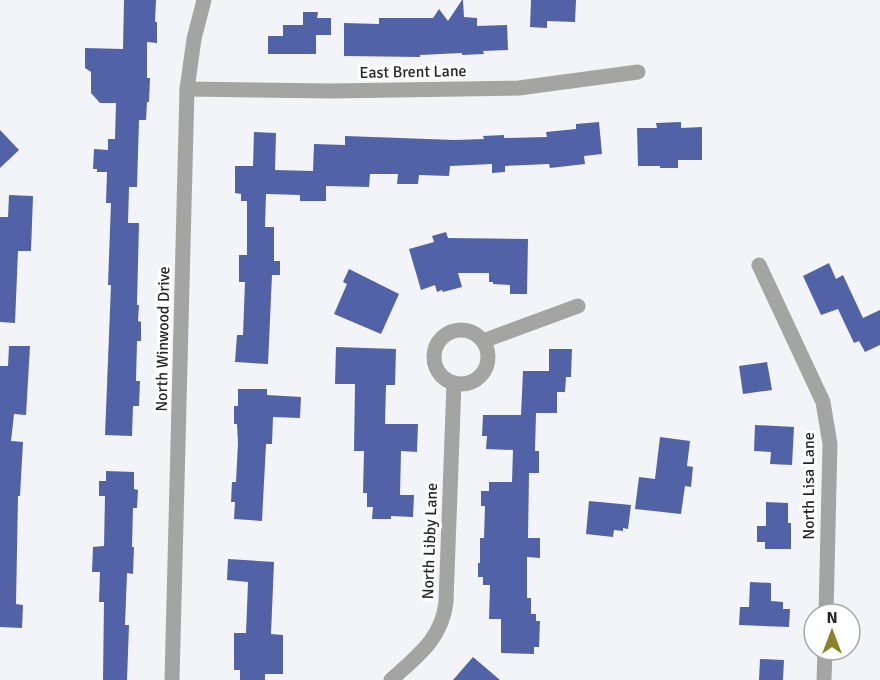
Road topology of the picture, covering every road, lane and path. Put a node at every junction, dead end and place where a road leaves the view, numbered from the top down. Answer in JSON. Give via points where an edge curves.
{"nodes":[{"id":1,"x":204,"y":0,"type":"edge"},
{"id":2,"x":639,"y":72,"type":"dead end"},
{"id":3,"x":187,"y":89,"type":"junction"},
{"id":4,"x":759,"y":265,"type":"dead end"},
{"id":5,"x":578,"y":306,"type":"dead end"},
{"id":6,"x":483,"y":341,"type":"junction"},
{"id":7,"x":454,"y":383,"type":"junction"},
{"id":8,"x":826,"y":602,"type":"edge"},
{"id":9,"x":825,"y":662,"type":"edge"},
{"id":10,"x":172,"y":680,"type":"edge"},
{"id":11,"x":392,"y":680,"type":"edge"},
{"id":12,"x":824,"y":680,"type":"edge"}],
"edges":[{"from":1,"to":3,"type":"street","name":"North Winwood Drive"},
{"from":2,"to":3,"type":"street","name":"East Brent Lane","via":[[519,88]]},
{"from":3,"to":10,"type":"street","name":"North Winwood Drive"},
{"from":4,"to":8,"type":"street","name":"North Lisa Lane","via":[[823,402],[830,444]]},
{"from":5,"to":6,"type":"street"},
{"from":6,"to":7,"type":"street","via":[[488,356],[483,372],[470,382]]},
{"from":6,"to":7,"type":"street","via":[[460,330],[439,342],[436,366],[446,380]]},
{"from":7,"to":11,"type":"street","name":"North Libby Lane","via":[[445,615],[426,647]]},
{"from":9,"to":12,"type":"street"}]}
